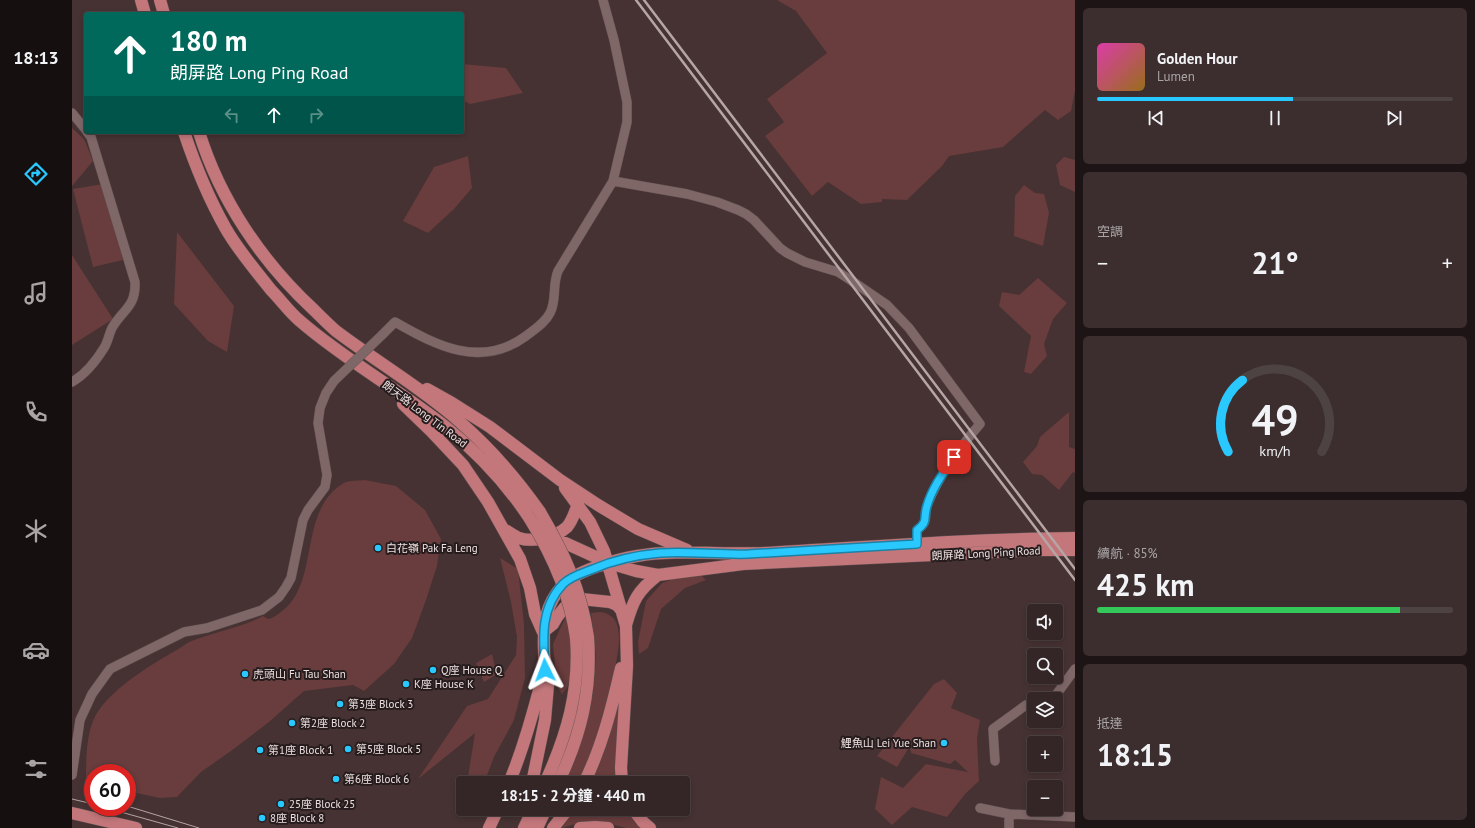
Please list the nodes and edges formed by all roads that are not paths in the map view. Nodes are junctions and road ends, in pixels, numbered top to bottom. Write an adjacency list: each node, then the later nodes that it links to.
1 (141, 0): 4 (main road)
2 (160, 0): 5 (main road)
3 (602, 0): 11 (street)
4 (144, 12)
5 (163, 12)
6 (72, 113): 7 (street)
7 (84, 127)
8 (89, 134): 13 (street)
9 (185, 134): 14 (main road, 朗天路 Long Tin Road)
10 (200, 134): 12 (main road, 朗天路 Long Tin Road)
11 (613, 181): 21 (street); 36 (street, bridge)
12 (394, 372): 15 (main road); 17 (main road, 朗天路 Long Tin Road)
13 (72, 382)
14 (384, 383): 17 (main road, 朗天路 Long Tin Road); 18 (main road)
15 (560, 480): 16 (main road); 23 (main road)
16 (578, 504): 19 (main road); 24 (main road)
17 (535, 516): 29 (main road, 朗天路 Long Tin Road, bridge)
18 (504, 530): 19 (main road); 28 (main road)
19 (552, 536): 24 (main road)
20 (1075, 538): 21 (main road, 朗屏路 Long Ping Road)
21 (917, 544): 23 (main road, 朗屏路 Long Ping Road)
22 (1075, 550): 25 (main road, 朗屏路 Long Ping Road)
23 (692, 552): 24 (main road, 朗屏路 Long Ping Road)
24 (609, 562): 25 (main road); 26 (main road); 28 (main road, 朗屏路 Long Ping Road)
25 (658, 575): 27 (main road)
26 (623, 612): 27 (main road); 28 (main road)
27 (626, 626): 30 (main road)
28 (543, 632): 32 (main road)
29 (582, 637): 39 (main road, 朗天路 Long Tin Road); 40 (main road, 朗天路 Long Tin Road)
30 (626, 646): 41 (main road); 42 (main road)
31 (1075, 669): 33 (street)
32 (545, 670): 37 (main road); 38 (main road)
33 (1058, 692)
34 (1027, 705): 35 (street)
35 (995, 761)
36 (72, 775)
37 (511, 776)
38 (533, 776)
39 (548, 776)
40 (561, 776)
41 (588, 776)
42 (622, 776)
43 (980, 808): 45 (street)
44 (74, 812): 53 (main road)
45 (1009, 814): 52 (street); 62 (street)
46 (495, 816): 54 (main road)
47 (523, 816): 55 (main road)
48 (530, 816): 56 (main road)
49 (543, 816): 57 (main road)
50 (563, 816): 58 (main road)
51 (638, 816): 61 (main road)
52 (1075, 817)
53 (136, 828)
54 (489, 828)
55 (520, 828)
56 (524, 828)
57 (537, 828)
58 (554, 828)
59 (580, 828): 60 (main road)
60 (608, 828)
61 (650, 828)
62 (1009, 828)

